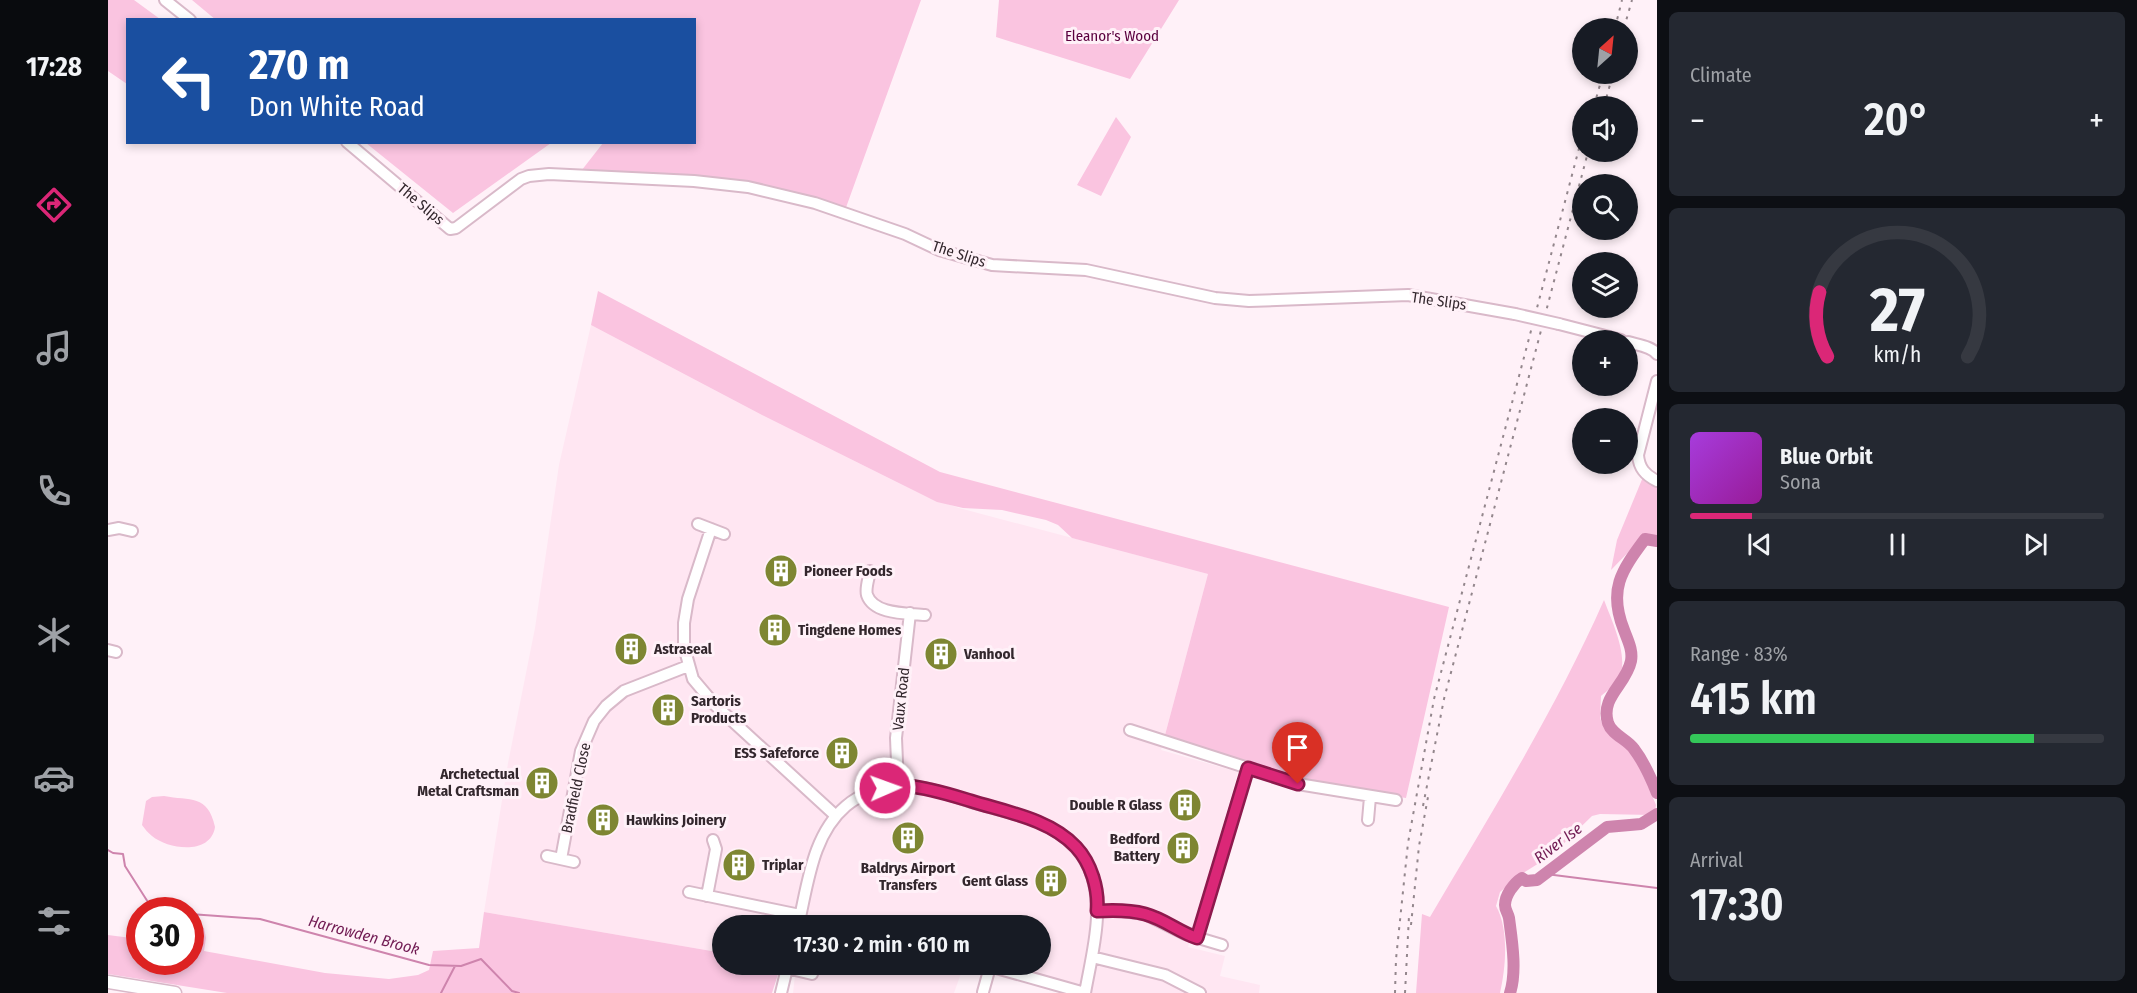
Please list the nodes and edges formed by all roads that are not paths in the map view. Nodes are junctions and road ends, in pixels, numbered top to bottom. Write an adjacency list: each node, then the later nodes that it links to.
1 (165, 0): 2 (street)
2 (188, 18)
3 (349, 144): 4 (street, The Slips, bridge)
4 (1582, 330)
5 (1638, 345): 6 (street)
6 (1657, 354)
7 (1657, 381): 8 (street)
8 (1657, 481)
9 (698, 524): 10 (street)
10 (711, 529): 13 (street); 17 (street)
11 (108, 530): 12 (street)
12 (132, 531)
13 (724, 534)
14 (870, 571): 15 (street)
15 (910, 613): 16 (street); 20 (street, Vaux Road)
16 (925, 615)
17 (688, 666): 23 (street); 27 (street, Bradfield Close)
18 (1130, 730): 19 (street)
19 (1248, 768): 21 (street); 34 (street)
20 (898, 786): 23 (street); 31 (street)
21 (1370, 796): 22 (street); 24 (street)
22 (1396, 800)
23 (836, 816): 33 (street)
24 (1368, 820)
25 (713, 840): 30 (street)
26 (547, 856): 27 (street)
27 (561, 859): 28 (street)
28 (574, 862)
29 (689, 892): 30 (street)
30 (707, 896): 32 (street)
31 (1097, 911): 34 (street); 36 (street)
32 (780, 915)
33 (800, 915)
34 (1197, 938): 35 (street)
35 (1222, 945)
36 (1092, 957): 44 (street); 45 (street)
37 (786, 975): 43 (street)
38 (985, 975): 41 (street)
39 (1019, 975): 44 (street)
40 (108, 982): 42 (main road)
41 (982, 992)
42 (175, 993)
43 (781, 993)
44 (1085, 993)
45 (1200, 993)

